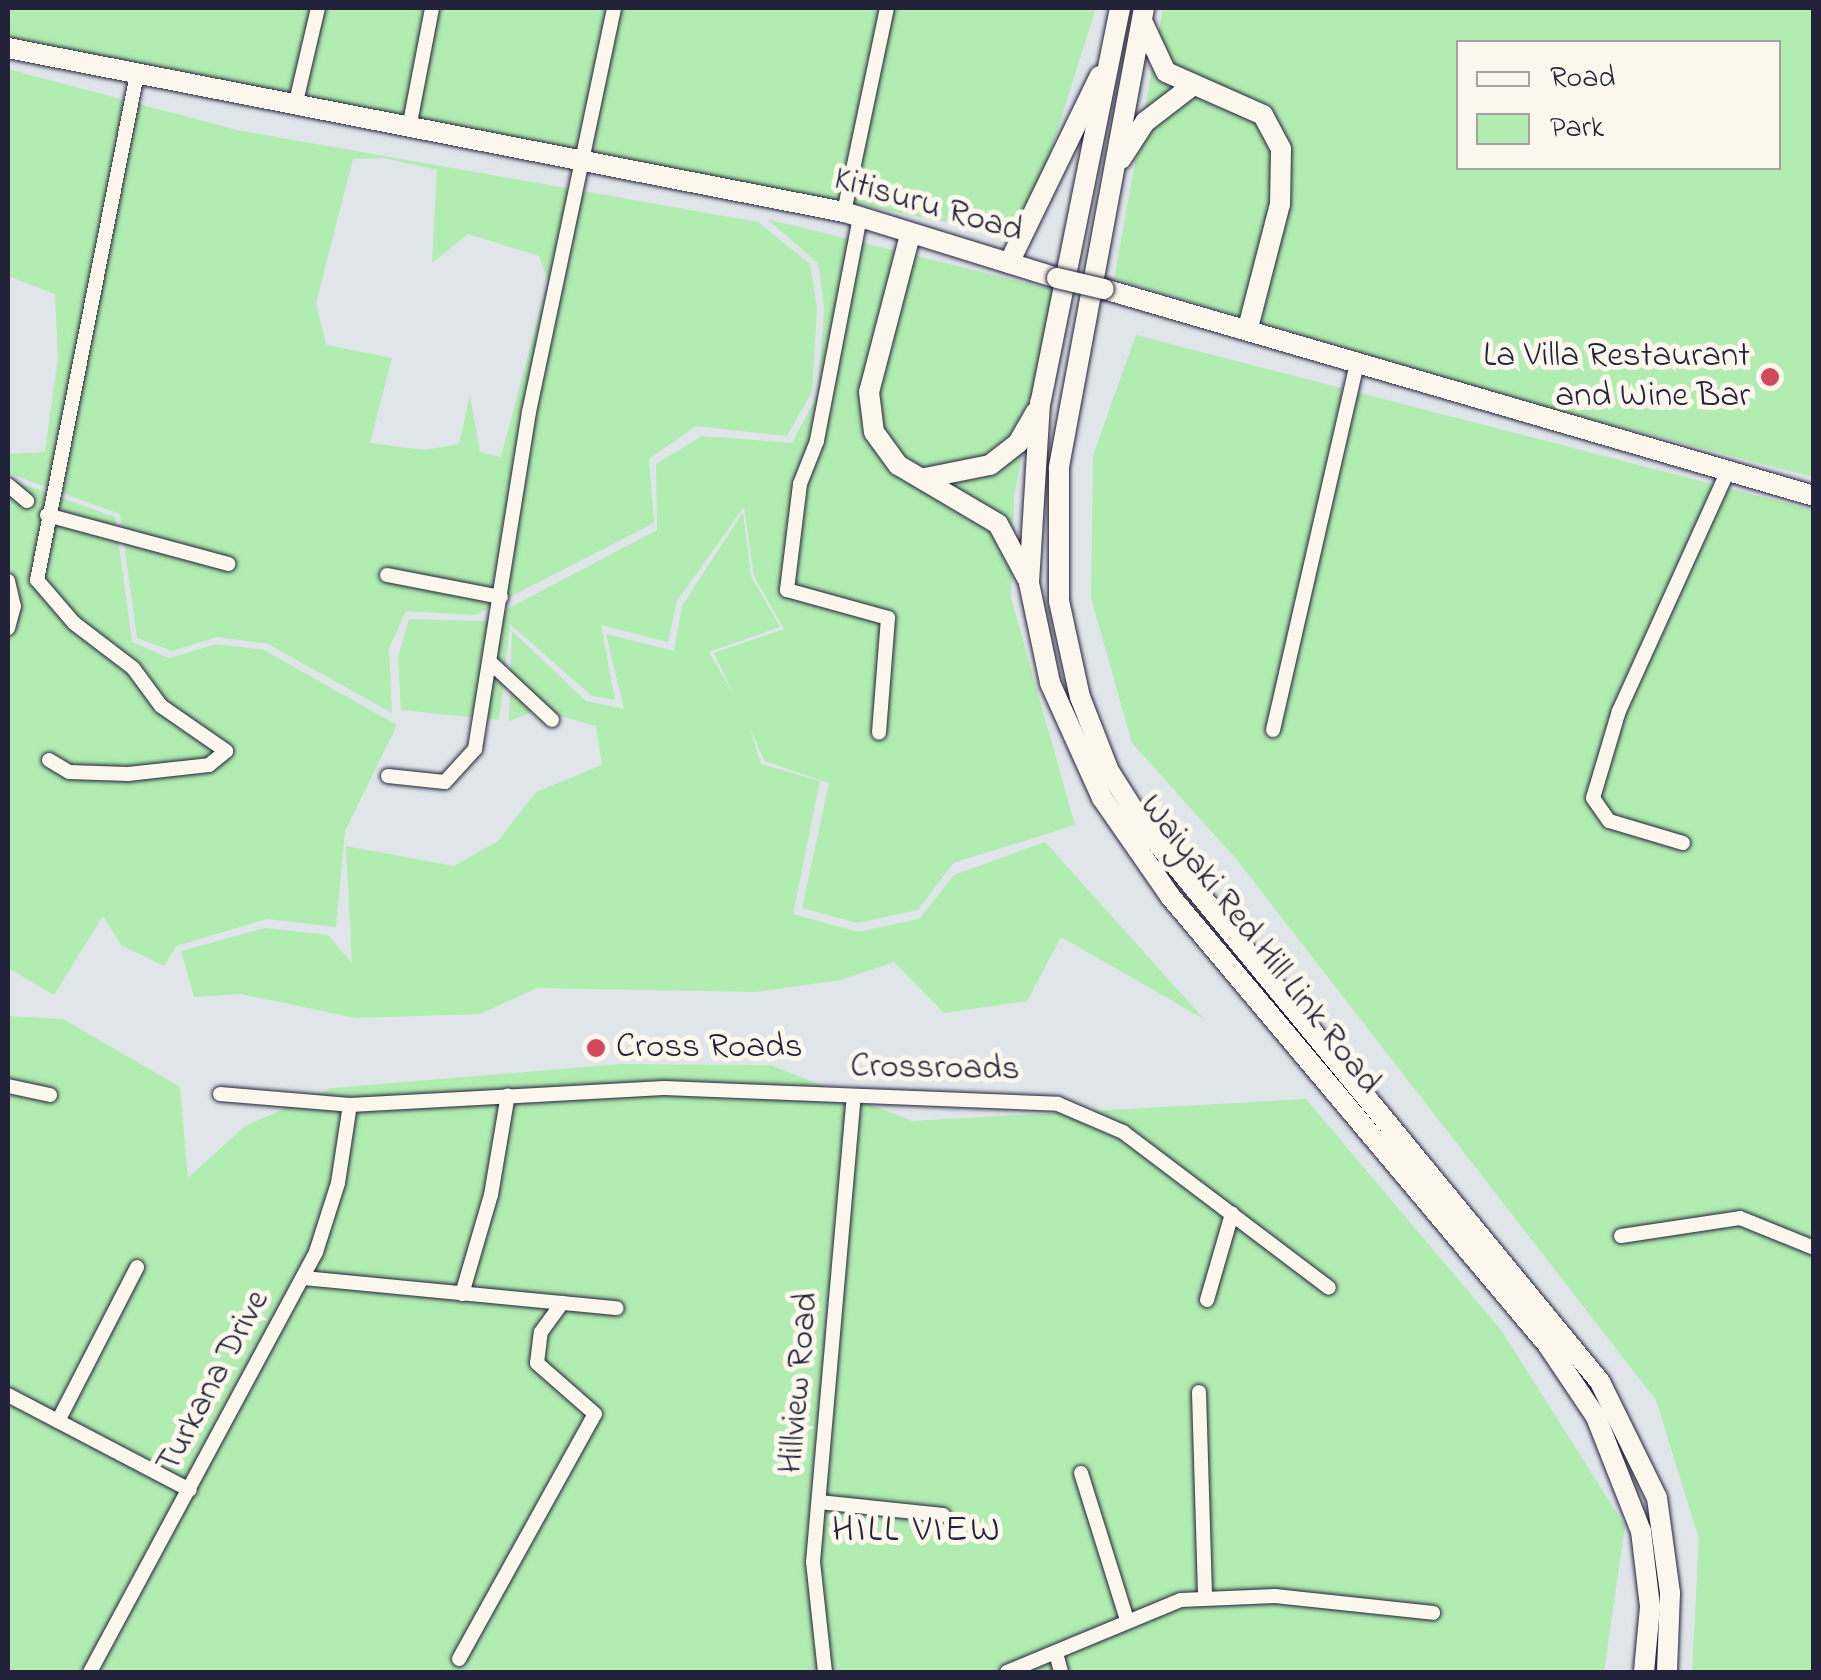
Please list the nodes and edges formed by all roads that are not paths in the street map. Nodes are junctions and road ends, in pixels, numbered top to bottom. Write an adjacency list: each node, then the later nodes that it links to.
1 (318, 8): 11 (street)
2 (432, 8): 12 (street)
3 (614, 8): 13 (street)
4 (887, 8): 15 (street)
5 (1120, 8): 8 (main road, Waiyaki Red Hill Link Road)
6 (1143, 14): 10 (main road); 14 (main road, Waiyaki Red Hill Link Road)
7 (8, 48): 9 (main road, Kitisuru Road)
8 (1111, 52): 17 (main road); 20 (main road, Waiyaki Red Hill Link Road)
9 (138, 74): 11 (main road, Kitisuru Road); 26 (street)
10 (1192, 86): 14 (main road); 18 (main road)
11 (295, 106): 12 (main road, Kitisuru Road)
12 (410, 128): 13 (main road, Kitisuru Road)
13 (577, 161): 15 (main road, Kitisuru Road); 31 (street)
14 (1114, 171): 73 (main road, Waiyaki Red Hill Link Road)
15 (852, 215): 16 (main road, Kitisuru Road); 36 (street)
16 (910, 235): 17 (main road, Kitisuru Road); 22 (main road)
17 (1008, 263): 18 (main road, Kitisuru Road, bridge)
18 (1248, 328): 19 (main road, Kitisuru Road)
19 (1356, 367): 21 (main road, Kitisuru Road); 35 (street)
20 (1040, 403): 22 (main road); 30 (main road, Waiyaki Red Hill Link Road)
21 (1727, 473): 24 (main road, Kitisuru Road); 39 (street)
22 (925, 478): 30 (main road)
23 (8, 485): 25 (street)
24 (1814, 496)
25 (27, 501)
26 (47, 514): 27 (street); 37 (street)
27 (228, 564)
28 (387, 575): 31 (street)
29 (8, 581): 32 (street)
30 (1029, 583): 72 (main road, Waiyaki Red Hill Link Road)
31 (501, 596): 33 (street)
32 (8, 628)
33 (492, 664): 34 (street); 38 (street)
34 (552, 720)
35 (1273, 730)
36 (879, 733)
37 (49, 760)
38 (388, 776)
39 (1683, 844)
40 (8, 1086): 41 (street)
41 (50, 1094)
42 (220, 1094): 45 (street, Crossroads)
43 (508, 1095): 44 (street, Crossroads); 45 (street, Crossroads); 52 (street)
44 (854, 1098): 46 (street, Crossroads); 61 (street, Hillview Road)
45 (350, 1105): 50 (street, Turkana Drive)
46 (1232, 1214): 51 (street, Crossroads); 53 (street)
47 (1620, 1236): 48 (street)
48 (1814, 1248)
49 (137, 1267): 58 (street)
50 (303, 1278): 52 (street); 60 (street, Turkana Drive)
51 (1329, 1288)
52 (462, 1294): 54 (street)
53 (1207, 1300)
54 (562, 1302): 55 (street); 67 (street)
55 (617, 1308)
56 (1200, 1392): 63 (street)
57 (8, 1395): 58 (street)
58 (58, 1421): 60 (street)
59 (1081, 1473): 65 (street)
60 (190, 1490): 68 (street, Turkana Drive)
61 (820, 1502): 62 (street); 69 (street, Hillview Road)
62 (944, 1515)
63 (1205, 1597): 64 (street); 65 (street)
64 (1432, 1613)
65 (1126, 1616): 66 (street)
66 (1056, 1653): 70 (street); 71 (street)
67 (458, 1659)
68 (90, 1672)
69 (825, 1672)
70 (1006, 1672)
71 (1061, 1672)
72 (1644, 1672)
73 (1667, 1672)

